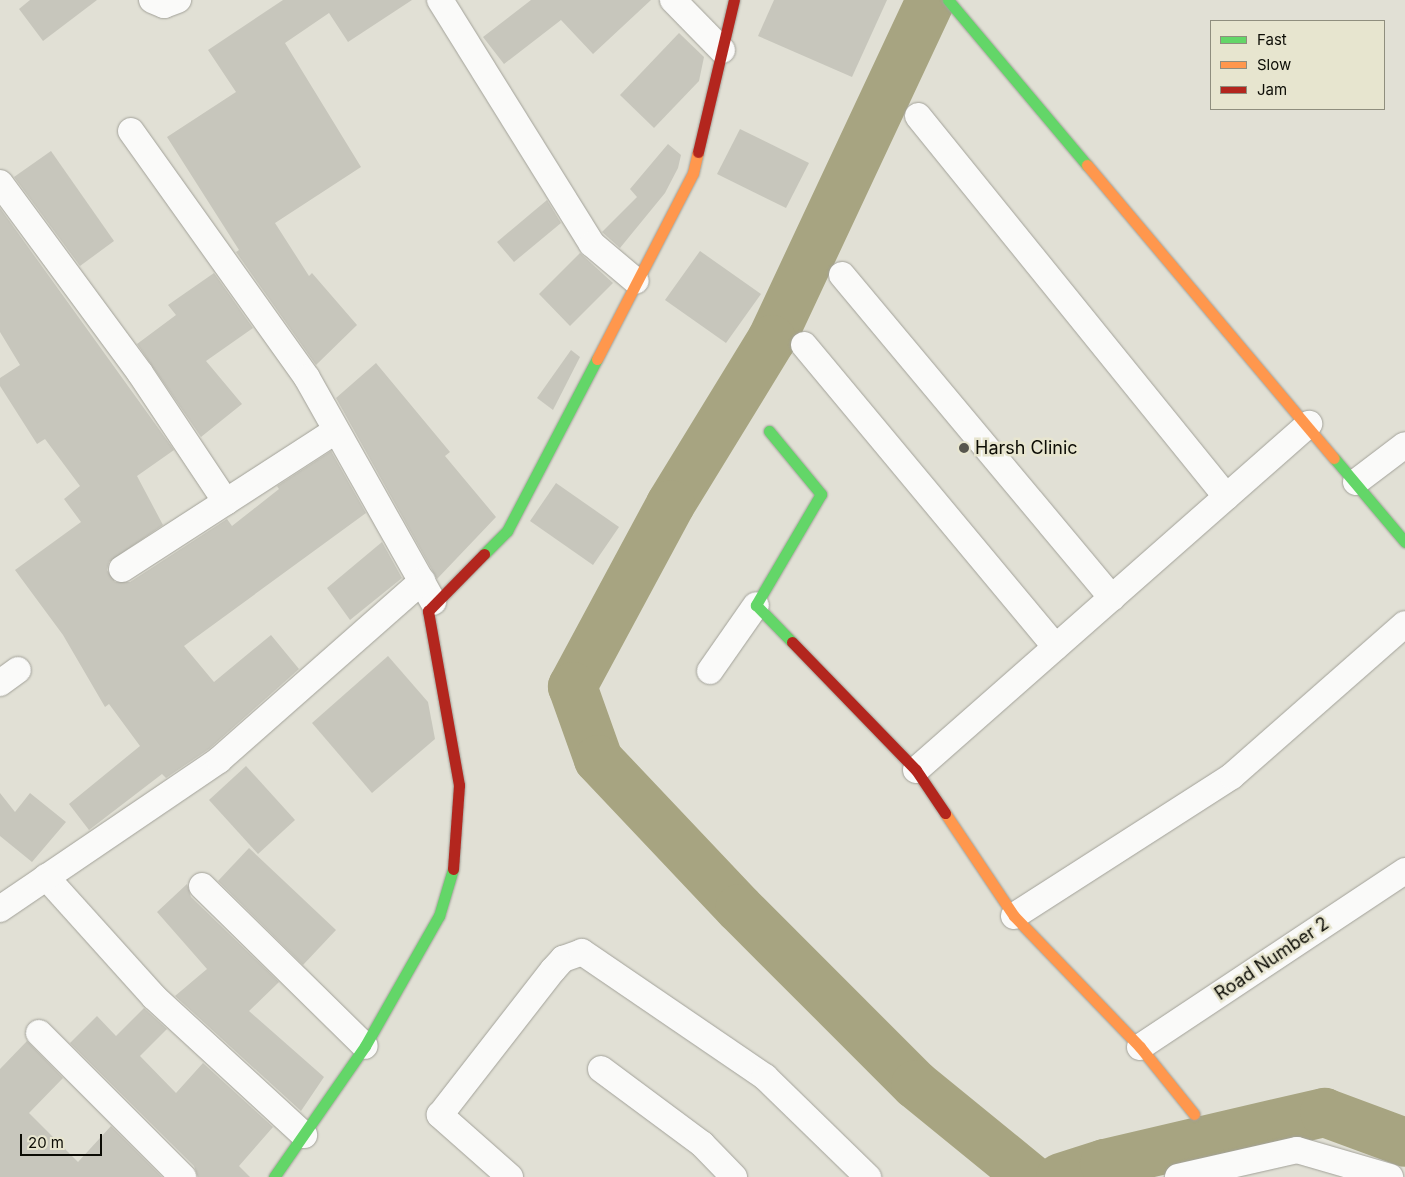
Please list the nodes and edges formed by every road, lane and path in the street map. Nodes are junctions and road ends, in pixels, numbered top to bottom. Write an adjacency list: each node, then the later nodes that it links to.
1 (152, 0): 2 (street)
2 (178, 0)
3 (440, 0): 12 (street)
4 (673, 0): 7 (street)
5 (734, 0): 7 (street)
6 (949, 1): 14 (street)
7 (722, 50): 12 (street)
8 (918, 116): 19 (street)
9 (131, 131): 15 (street)
10 (0, 184): 20 (street)
11 (842, 274): 24 (street)
12 (636, 280): 23 (street)
13 (804, 345): 27 (street)
14 (1309, 424): 18 (street); 19 (street)
15 (335, 430): 20 (street); 23 (street)
16 (769, 431): 25 (street)
17 (1405, 445): 18 (street)
18 (1356, 482): 21 (street)
19 (1226, 497): 24 (street)
20 (226, 502): 22 (street)
21 (1405, 542)
22 (122, 569)
23 (427, 592): 31 (street); 36 (street)
24 (1112, 598): 27 (street)
25 (756, 605): 28 (street); 29 (street)
26 (1405, 624): 34 (street)
27 (1056, 647): 29 (street)
28 (710, 672)
29 (916, 770): 34 (street)
30 (1405, 871): 37 (street, Road Number 2)
31 (46, 877): 33 (street); 40 (street)
32 (202, 886): 36 (street)
33 (0, 909)
34 (1014, 916): 37 (street)
35 (39, 1033): 41 (street)
36 (365, 1046): 40 (street)
37 (1140, 1047): 39 (street)
38 (601, 1069): 44 (street)
39 (1194, 1114)
40 (304, 1135): 42 (street)
41 (183, 1177)
42 (274, 1177)
43 (510, 1177): 45 (street)
44 (734, 1177)
45 (868, 1177)
46 (1178, 1177): 47 (street)
47 (1390, 1177)

